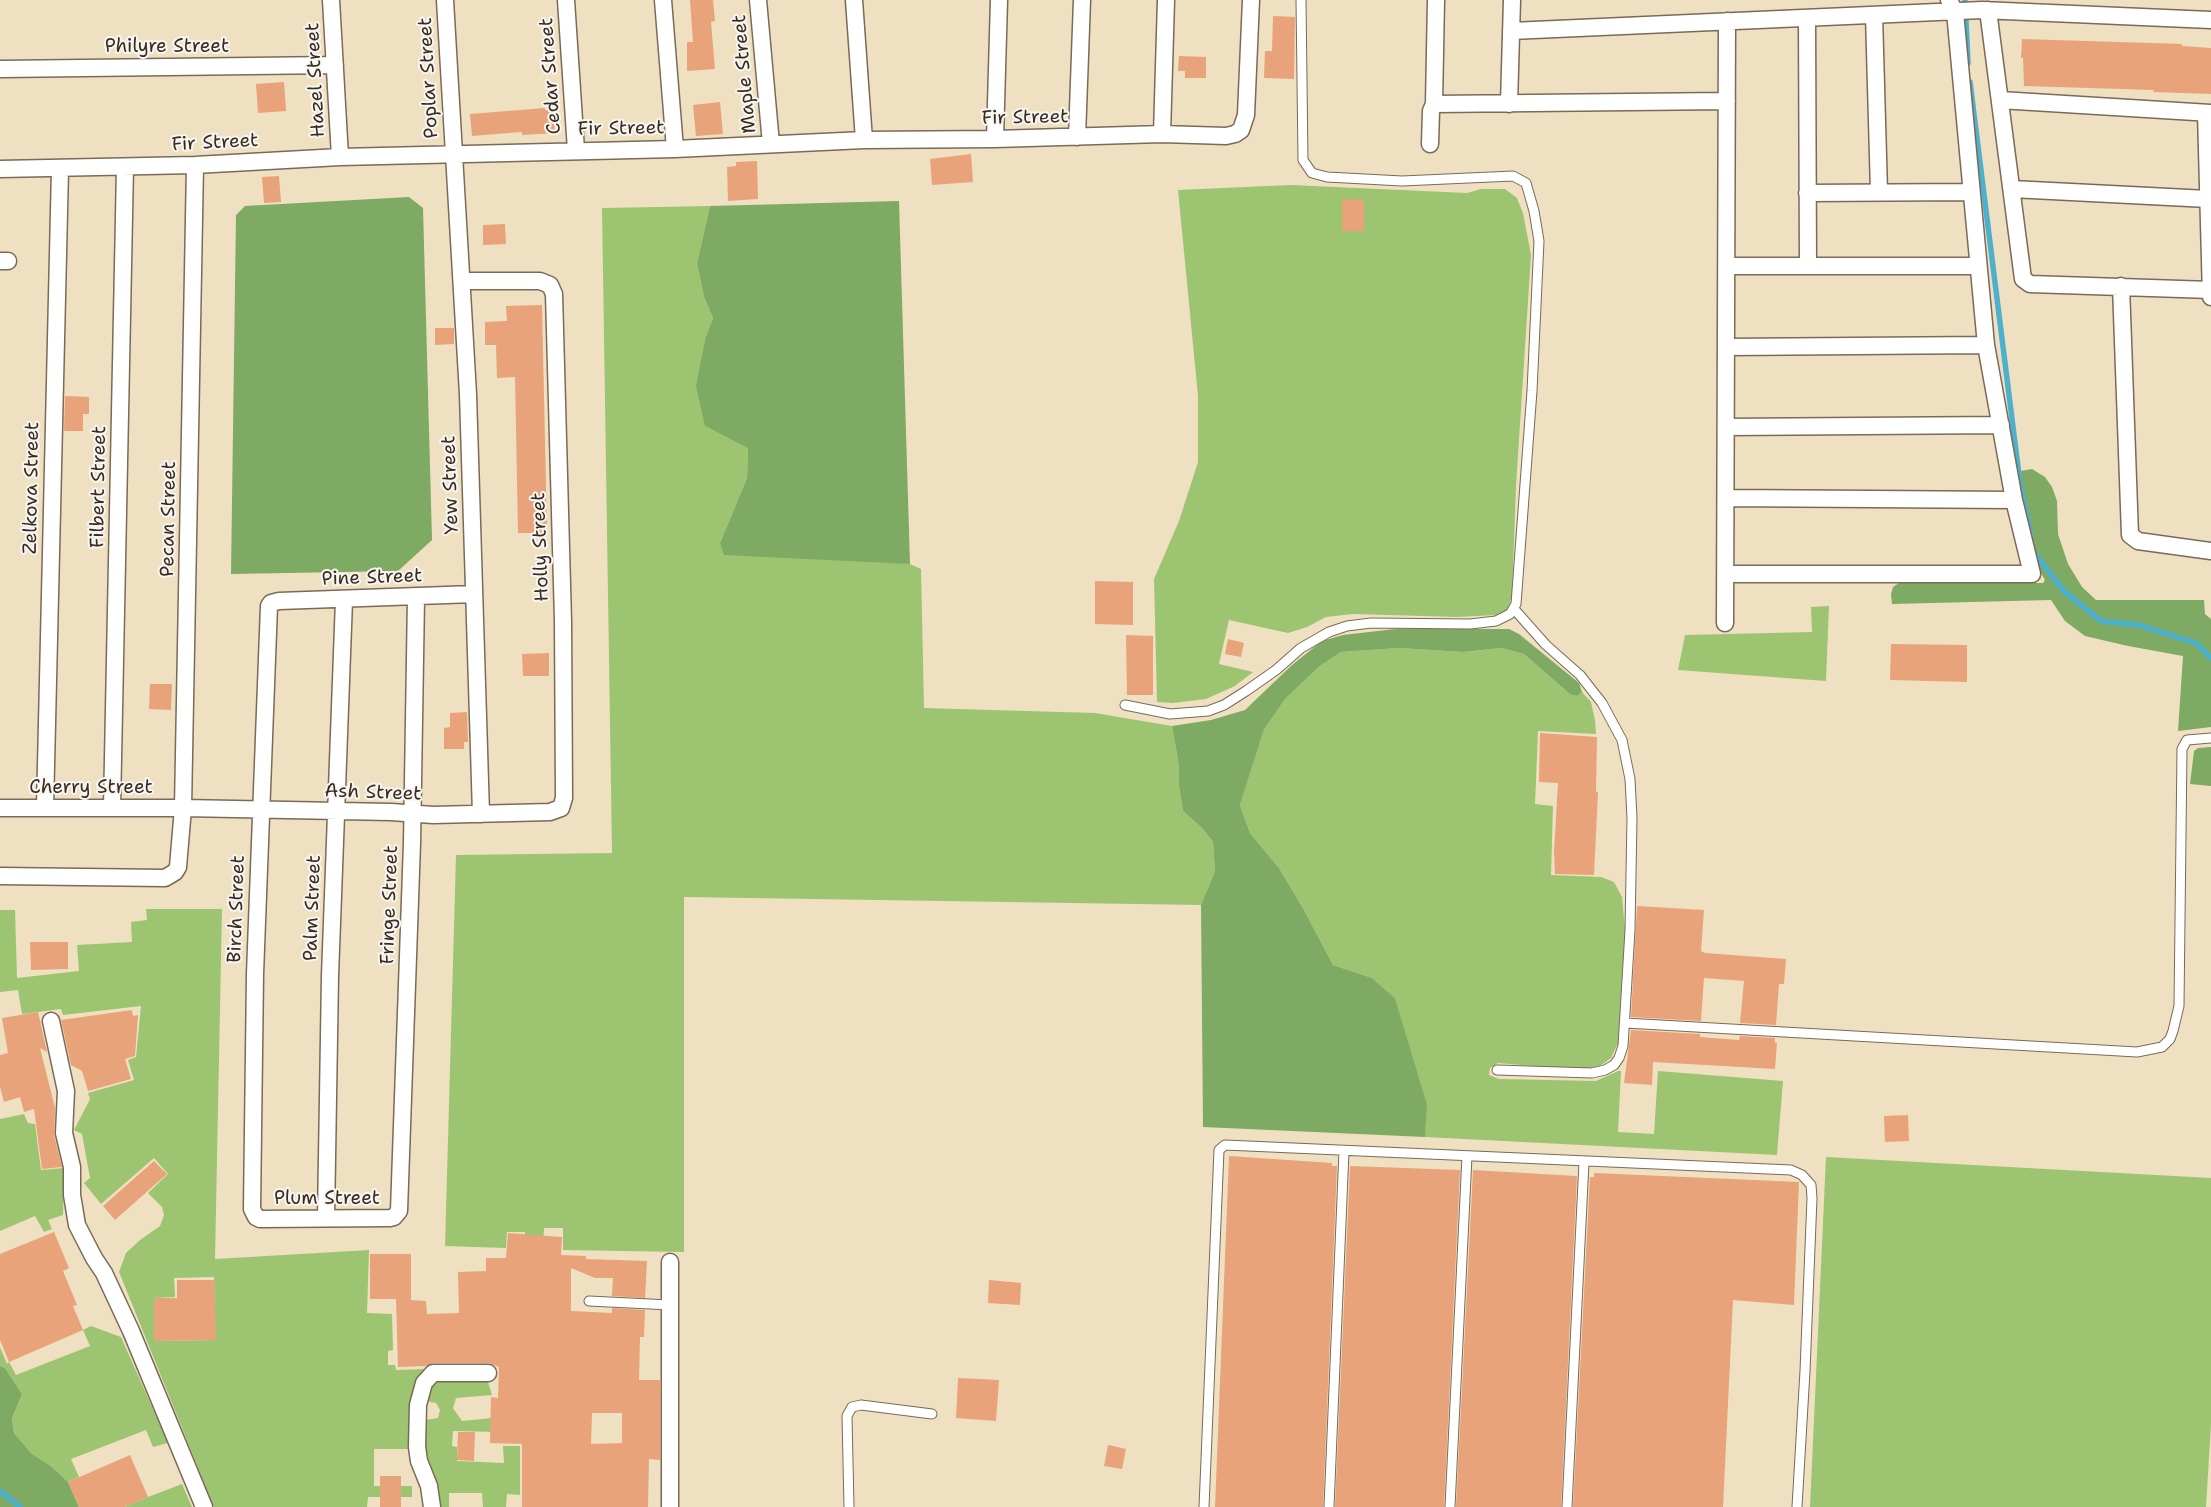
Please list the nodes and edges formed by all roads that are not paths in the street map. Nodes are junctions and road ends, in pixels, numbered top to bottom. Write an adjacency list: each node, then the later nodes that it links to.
1 (331, 0): 21 (street, Hazel Street)
2 (445, 0): 36 (street, Poplar Street)
3 (566, 0): 35 (street, Cedar Street)
4 (663, 0): 34 (street)
5 (758, 0): 32 (street, Maple Street)
6 (854, 0): 31 (street)
7 (998, 0): 30 (street)
8 (1082, 0): 29 (street)
9 (1166, 0): 28 (street)
10 (1251, 0): 28 (street, Fir Street)
11 (1301, 0): 66 (lane)
12 (1436, 0): 25 (street)
13 (1512, 0): 20 (street)
14 (1955, 8): 15 (street); 16 (street); 44 (street)
15 (1985, 10): 18 (street); 23 (street)
16 (1874, 14): 17 (street); 43 (street)
17 (1807, 18): 19 (street); 45 (street)
18 (2211, 20)
19 (1727, 21): 20 (street); 24 (street)
20 (1511, 31): 26 (street)
21 (334, 65): 22 (street, Philyre Street); 37 (street, Hazel Street)
22 (0, 69)
23 (2000, 100): 27 (street); 42 (street)
24 (1727, 101): 26 (street); 47 (street)
25 (1434, 104): 26 (street); 33 (street)
26 (1509, 104)
27 (2208, 113): 46 (street)
28 (1162, 134): 29 (street, Fir Street)
29 (1078, 137): 30 (street, Fir Street)
30 (995, 139): 31 (street, Fir Street)
31 (864, 140): 32 (street, Fir Street)
32 (771, 144): 34 (street, Fir Street)
33 (1430, 144)
34 (675, 149): 35 (street, Fir Street)
35 (576, 150): 36 (street, Fir Street)
36 (454, 154): 37 (street, Fir Street); 50 (street, Yew Street)
37 (340, 157): 38 (street, Fir Street)
38 (196, 165): 39 (street, Fir Street); 73 (street, Pecan Street)
39 (125, 167): 41 (street, Fir Street); 72 (street, Filbert Street)
40 (0, 169): 41 (street, Fir Street)
41 (60, 169): 71 (street, Zelkova Street)
42 (2012, 190): 46 (street); 51 (street)
43 (1880, 192): 44 (street); 45 (street)
44 (1972, 192): 49 (street)
45 (1807, 193): 48 (street)
46 (2208, 199): 52 (street)
47 (1727, 266): 48 (street); 55 (street)
48 (1808, 266): 49 (street)
49 (1978, 266): 54 (street)
50 (462, 281): 62 (street, Yew Street); 74 (street, Holly Street)
51 (2121, 286): 52 (street); 60 (street)
52 (2211, 290): 53 (street)
53 (2211, 297)
54 (1986, 345): 55 (street); 56 (street)
55 (1726, 347): 57 (street)
56 (2000, 425): 57 (street); 59 (street)
57 (1726, 427): 58 (street)
58 (1726, 498): 59 (street); 61 (street)
59 (2014, 500): 61 (street)
60 (2211, 551)
61 (1726, 574): 67 (street)
62 (474, 594): 63 (street, Pine Street); 78 (street, Yew Street)
63 (416, 597): 64 (street, Pine Street); 77 (street, Fringe Street)
64 (344, 600): 65 (street, Pine Street); 76 (street, Palm Street)
65 (272, 603): 75 (street, Birch Street)
66 (1514, 609): 68 (lane); 81 (lane)
67 (1725, 623)
68 (1125, 705)
69 (2211, 738): 81 (lane)
70 (0, 808): 71 (street, Cherry Street)
71 (45, 808): 72 (street, Cherry Street)
72 (112, 808): 73 (street, Cherry Street)
73 (183, 808): 75 (street, Ash Street); 79 (street, Pecan Street)
74 (561, 808): 78 (street, Ash Street)
75 (260, 810): 76 (street, Ash Street); 87 (street, Birch Street)
76 (336, 811): 77 (street, Ash Street); 88 (street, Palm Street)
77 (412, 813): 78 (street, Ash Street); 86 (street, Fringe Street)
78 (481, 814)
79 (0, 876)
80 (51, 1021): 94 (street)
81 (1625, 1023): 82 (lane)
82 (1497, 1070)
83 (1344, 1151): 84 (lane); 98 (lane); 99 (lane)
84 (1467, 1156): 85 (lane); 100 (lane)
85 (1584, 1162): 101 (lane); 102 (lane)
86 (397, 1214): 88 (street, Plum Street)
87 (256, 1216): 88 (street, Plum Street)
88 (326, 1218)
89 (670, 1262): 91 (street)
90 (589, 1301): 91 (lane)
91 (670, 1305): 96 (street)
92 (488, 1373): 95 (street)
93 (932, 1414): 97 (lane)
94 (204, 1507)
95 (432, 1507)
96 (670, 1507)
97 (849, 1507)
98 (1204, 1507)
99 (1329, 1507)
100 (1450, 1507)
101 (1567, 1507)
102 (1797, 1507)

